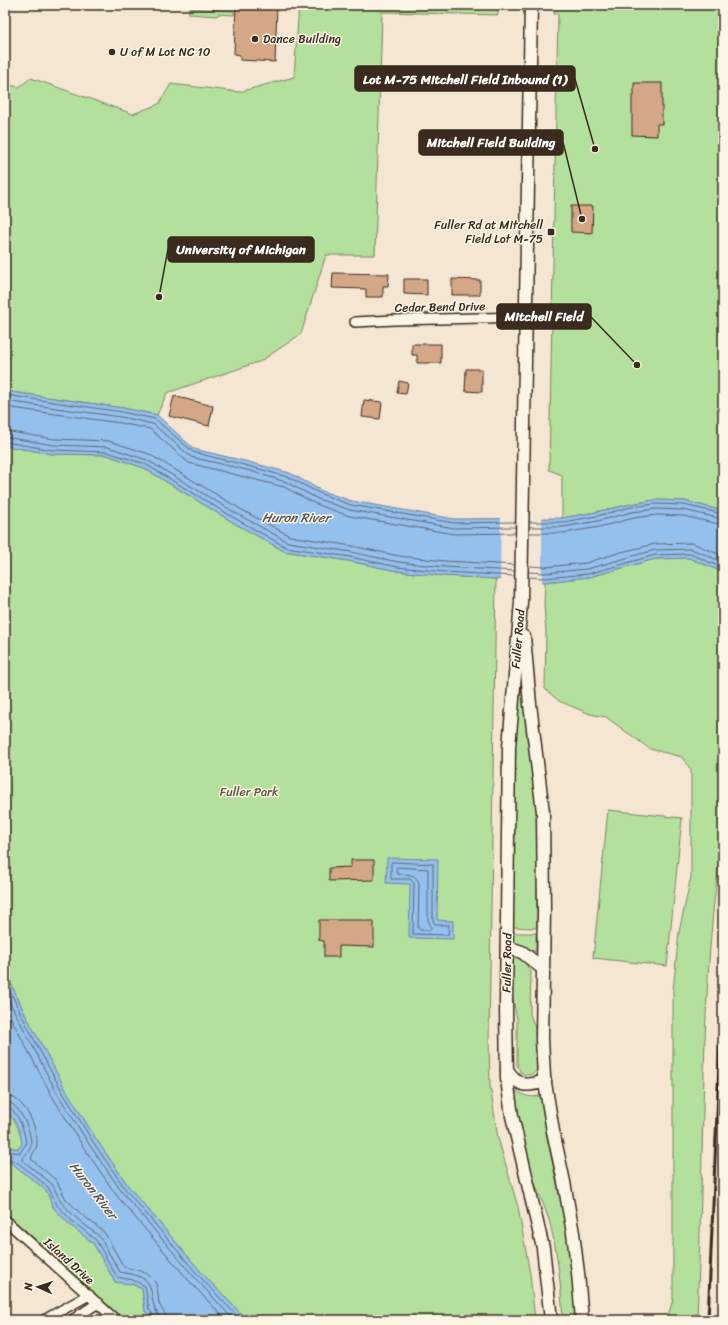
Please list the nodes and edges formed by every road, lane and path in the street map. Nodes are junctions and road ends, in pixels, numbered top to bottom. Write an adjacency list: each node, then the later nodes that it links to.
1 (531, 5): 2 (main road, Fuller Road)
2 (525, 317): 3 (street, Cedar Bend Drive); 4 (main road, Fuller Road)
3 (355, 322)
4 (521, 602): 5 (main road, Fuller Road); 6 (main road, Fuller Road)
5 (507, 947): 6 (main road); 7 (main road, Fuller Road)
6 (542, 968): 8 (main road, Fuller Road)
7 (507, 1070): 8 (main road); 15 (main road, Fuller Road)
8 (545, 1081): 16 (main road, Fuller Road)
9 (5, 1220): 10 (street, Island Drive)
10 (89, 1295): 11 (street, Island Drive); 12 (street)
11 (98, 1303): 13 (street); 14 (street, Island Drive)
12 (44, 1320)
13 (72, 1320)
14 (116, 1320)
15 (551, 1320)
16 (582, 1320)

